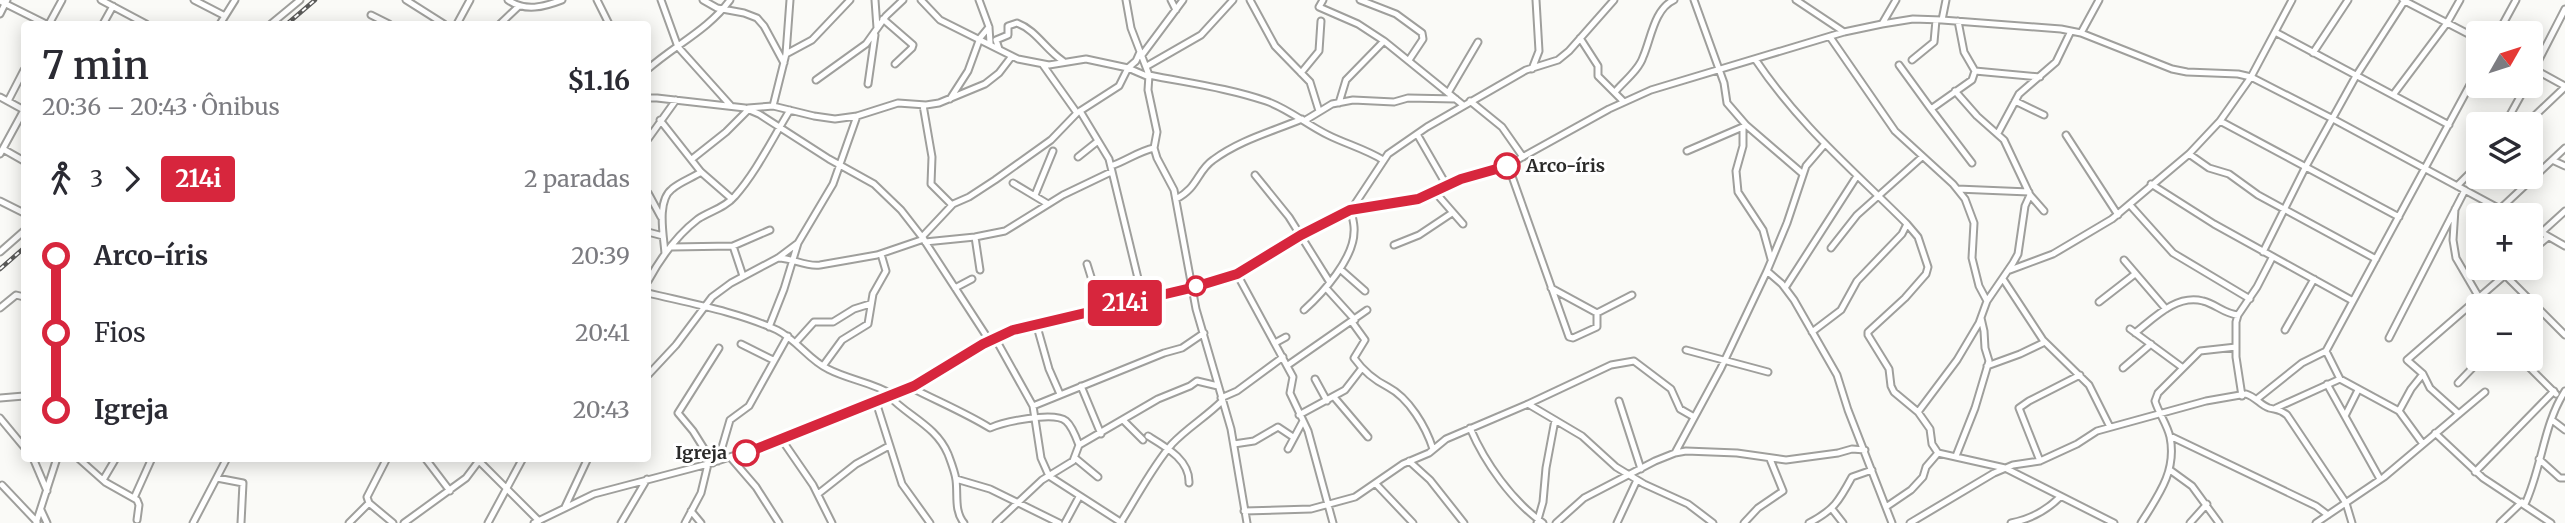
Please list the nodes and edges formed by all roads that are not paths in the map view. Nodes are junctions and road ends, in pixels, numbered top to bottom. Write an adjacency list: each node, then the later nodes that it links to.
1 (62, 0): 58 (street)
2 (101, 0): 45 (street)
3 (194, 0): 54 (street)
4 (235, 0): 54 (street)
5 (287, 0): 46 (street)
6 (299, 0): 46 (street)
7 (406, 0): 64 (street)
8 (458, 0): 48 (street)
9 (470, 0): 48 (street)
10 (508, 0): 47 (street)
11 (562, 0): 47 (street)
12 (597, 0): 67 (street)
13 (662, 0): 86 (street)
14 (703, 0): 50 (street)
15 (730, 0): 50 (street)
16 (790, 0): 90 (street)
17 (850, 0): 90 (street)
18 (875, 0): 74 (street)
19 (902, 0): 55 (street)
20 (921, 0): 81 (street)
21 (979, 0): 73 (street)
22 (1126, 0): 91 (street)
23 (1171, 0): 51 (street)
24 (1182, 0): 51 (street)
25 (1233, 0): 101 (street)
26 (1250, 0): 107 (street)
27 (1323, 0): 83 (street)
28 (1360, 0): 94 (street)
29 (1536, 0): 104 (street)
30 (1614, 0): 82 (street)
31 (1658, 0): 44 (street)
32 (1674, 0): 44 (street)
33 (1694, 0): 105 (street)
34 (1796, 0): 76 (street)
35 (1896, 0): 72 (street)
36 (1946, 0): 56 (street)
37 (2292, 0): 77 (street)
38 (2348, 0): 89 (street)
39 (2404, 0): 71 (street); 111 (street)
40 (2460, 0): 71 (street)
41 (2516, 0): 70 (street)
42 (4, 1): 52 (street); 57 (street)
43 (2096, 1): 78 (street)
44 (1666, 4): 118 (street)
45 (113, 6): 59 (street); 60 (street)
46 (293, 6): 62 (street)
47 (519, 6): 66 (street)
48 (466, 8): 65 (street)
49 (2565, 9): 88 (street)
50 (723, 10): 86 (street); 97 (street)
51 (1176, 10): 91 (street)
52 (0, 14)
53 (371, 15): 63 (street)
54 (225, 16): 61 (street)
55 (883, 19): 74 (street); 98 (street)
56 (1939, 20): 69 (street); 72 (street); 95 (street)
57 (41, 21)
58 (49, 21)
59 (105, 21)
60 (140, 21)
61 (222, 21)
62 (275, 21)
63 (383, 21)
64 (439, 21)
65 (459, 21)
66 (503, 21)
67 (608, 21)
68 (1321, 21): 107 (street)
69 (1958, 21): 75 (street); 106 (street)
70 (2505, 21)
71 (2447, 23): 79 (street); 121 (street)
72 (1882, 24): 76 (street)
73 (989, 27): 81 (street); 85 (street)
74 (876, 30): 114 (street); 115 (street)
75 (2071, 31): 78 (street); 112 (street)
76 (1844, 32): 80 (street)
77 (2275, 32): 89 (street); 113 (street)
78 (2081, 33): 113 (street)
79 (2466, 33)
80 (1830, 37): 93 (street); 170 (street)
81 (981, 38): 85 (street); 124 (street)
82 (1580, 38): 104 (street); 118 (street)
83 (1384, 41): 94 (street); 131 (street)
84 (1478, 41): 119 (street)
85 (990, 43): 87 (street)
86 (677, 45): 102 (street); 134 (street)
87 (999, 49): 92 (street); 96 (street)
88 (2543, 50)
89 (2313, 53): 111 (street)
90 (786, 54): 97 (street)
91 (1141, 54): 101 (street); 103 (street)
92 (1012, 55): 99 (street); 124 (street)
93 (1755, 59): 105 (street); 161 (street)
94 (1409, 60): 119 (street)
95 (1912, 60)
96 (1064, 62): 99 (street); 103 (street)
97 (784, 63): 135 (street)
98 (895, 64)
99 (1042, 65): 141 (street)
100 (1899, 65): 137 (street)
101 (1147, 66): 110 (street)
102 (651, 67)
103 (1128, 68): 110 (street); 141 (street)
104 (1532, 69): 129 (street)
105 (1719, 69): 130 (street); 154 (street)
106 (1975, 71): 112 (street); 117 (street)
107 (1301, 73): 140 (street)
108 (2543, 74): 116 (street)
109 (21, 76): 128 (street)
110 (1149, 76): 149 (street); 162 (street)
111 (2356, 76): 121 (street); 146 (street)
112 (2040, 77): 127 (street)
113 (2250, 77): 146 (street); 150 (street)
114 (816, 80)
115 (868, 85)
116 (2565, 87): 142 (street)
117 (1955, 91): 137 (street); 156 (street)
118 (1615, 92): 130 (street)
119 (1448, 93): 125 (street)
120 (2466, 93): 151 (street)
121 (2392, 95): 151 (street)
122 (0, 97): 128 (street)
123 (651, 99): 126 (street)
124 (950, 99): 132 (street)
125 (1457, 99): 131 (street); 133 (street)
126 (676, 100): 134 (street); 147 (street)
127 (2015, 101): 143 (street); 156 (street)
128 (8, 102): 136 (street)
129 (1470, 102): 133 (street); 169 (street)
130 (1624, 102): 169 (street)
131 (1339, 103): 140 (street)
132 (923, 105): 145 (street); 204 (street)
133 (1463, 105): 158 (street)
134 (732, 106): 138 (street); 148 (street)
135 (773, 106): 138 (street); 139 (street)
136 (21, 108)
137 (1931, 108): 175 (street)
138 (747, 109): 148 (street); 152 (street)
139 (790, 110): 145 (street); 152 (street)
140 (1318, 111): 149 (street)
141 (1078, 112): 160 (street); 204 (street)
142 (2539, 112)
143 (2045, 115)
144 (21, 116): 166 (street)
145 (857, 116): 176 (street)
146 (2333, 119): 179 (street); 180 (street)
147 (660, 120): 153 (street); 171 (street)
148 (738, 120): 171 (street)
149 (1303, 120): 173 (street); 199 (street)
150 (2220, 121): 167 (street); 179 (street)
151 (2449, 125): 180 (street)
152 (780, 126): 176 (street); 197 (street)
153 (655, 127): 155 (street); 157 (street)
154 (1745, 127): 165 (street); 183 (street); 244 (street)
155 (651, 128)
156 (1998, 133): 194 (street)
157 (651, 134)
158 (1417, 134): 173 (street); 189 (street)
159 (2066, 135): 213 (street)
160 (1098, 141): 168 (street); 181 (street)
161 (1824, 145): 183 (street); 185 (street)
162 (1154, 148): 181 (street); 199 (street)
163 (2565, 148): 174 (street)
164 (1053, 151): 195 (street)
165 (1687, 151)
166 (2, 152): 172 (street)
167 (2189, 154): 188 (street); 207 (street)
168 (1078, 157)
169 (1522, 157): 177 (street)
170 (1922, 157): 191 (street); 196 (street)
171 (692, 159): 182 (street)
172 (21, 160)
173 (1383, 160): 208 (street)
174 (2552, 160): 178 (street); 202 (street)
175 (1972, 163)
176 (839, 164): 227 (street); 229 (street)
177 (1508, 165): 189 (street); 263 (street)
178 (2565, 166)
179 (2305, 168): 207 (street); 215 (street)
180 (2425, 168): 190 (street); 215 (street)
181 (1111, 169): 203 (street); 271 (street)
182 (701, 172): 197 (street); 214 (street)
183 (1803, 174): 244 (street)
184 (1255, 175): 223 (street)
185 (1857, 176): 196 (street); 264 (street)
186 (2466, 177): 190 (street)
187 (1013, 183): 195 (street)
188 (2151, 184): 205 (street); 236 (street)
189 (1447, 186): 193 (street)
190 (2457, 186): 192 (street)
191 (1957, 189): 194 (street); 274 (street)
192 (2465, 190): 201 (street); 206 (street)
193 (1435, 192): 208 (street); 212 (street)
194 (2029, 193): 209 (street); 248 (street)
195 (1035, 195): 203 (street)
196 (1877, 195): 217 (street); 234 (street)
197 (732, 198): 233 (street)
198 (651, 199): 214 (street)
199 (1176, 199): 261 (street)
200 (0, 201): 211 (street)
201 (2489, 203)
202 (2506, 203)
203 (1048, 204): 225 (street)
204 (952, 205): 227 (street)
205 (2130, 205): 213 (street); 272 (street)
206 (2455, 206): 267 (street); 296 (street)
207 (2285, 209): 236 (street); 241 (street)
208 (1350, 210): 223 (street); 246 (street)
209 (2044, 211)
210 (2565, 211): 219 (street)
211 (21, 212)
212 (1452, 213): 216 (street); 231 (street)
213 (2118, 215): 248 (street)
214 (661, 217): 224 (street)
215 (2399, 217): 241 (street)
216 (1463, 224)
217 (1907, 224): 291 (street); 348 (street)
218 (771, 230): 230 (street)
219 (2543, 231)
220 (651, 233): 224 (street)
221 (2543, 233): 226 (street)
222 (21, 234): 235 (street)
223 (1301, 235): 250 (street); 259 (street)
224 (663, 236): 237 (street)
225 (975, 237): 227 (street); 247 (street)
226 (2547, 237): 228 (street); 232 (street)
227 (924, 239): 238 (street); 260 (street)
228 (2543, 241)
229 (798, 243): 239 (street); 242 (street)
230 (733, 246): 233 (street); 252 (street)
231 (1394, 246)
232 (2565, 246)
233 (672, 247): 237 (street)
234 (1831, 248)
235 (0, 252)
236 (2263, 252): 240 (street)
237 (665, 254): 253 (street)
238 (881, 254): 242 (street); 276 (street)
239 (778, 258): 242 (street); 252 (street)
240 (2272, 258): 256 (street); 272 (street)
241 (2376, 259): 273 (street)
242 (794, 260): 289 (street)
243 (2124, 260): 251 (street)
244 (1771, 261): 249 (street)
245 (1087, 264): 279 (street)
246 (1340, 269): 259 (street); 265 (street)
247 (981, 270)
248 (2010, 270): 255 (street)
249 (1767, 271): 264 (street); 308 (street)
250 (1237, 274): 261 (street); 301 (street)
251 (2136, 274): 275 (street); 280 (street)
252 (743, 276): 277 (street)
253 (651, 277)
254 (972, 279): 260 (street)
255 (2003, 279): 274 (street); 299 (street)
256 (2314, 279): 273 (street); 290 (street)
257 (2499, 280): 268 (street)
258 (2510, 280): 293 (street)
259 (1329, 281): 262 (street)
260 (955, 288): 297 (street)
261 (1191, 288): 271 (street); 292 (street)
262 (1326, 288): 282 (street); 287 (street)
263 (1551, 288): 284 (street); 284 (street)
264 (1786, 288): 291 (street)
265 (1365, 291)
266 (651, 294): 277 (street)
267 (2477, 294)
268 (2484, 294)
269 (1632, 295): 284 (street)
270 (21, 296): 278 (street)
271 (1143, 299): 279 (street)
272 (2250, 299): 285 (street)
273 (2353, 301): 306 (street)
274 (1987, 302): 286 (street)
275 (2099, 302)
276 (870, 304): 298 (street); 311 (street)
277 (705, 307): 289 (street); 318 (street)
278 (0, 308)
279 (1101, 309): 288 (street)
280 (2166, 309): 285 (street); 302 (street)
281 (2466, 309): 320 (street)
282 (1304, 310)
283 (1367, 310): 287 (street)
284 (1597, 313)
285 (2238, 315): 303 (street)
286 (1981, 318): 312 (street); 348 (street)
287 (1353, 321): 310 (street); 313 (street)
288 (1036, 323): 297 (street); 333 (street)
289 (769, 327): 294 (street)
290 (2285, 330)
291 (1812, 332): 371 (street)
292 (1204, 333): 326 (street); 327 (street)
293 (2565, 335)
294 (788, 336): 298 (street); 309 (street)
295 (1286, 337): 301 (street)
296 (2389, 338)
297 (992, 339): 328 (street); 346 (street)
298 (796, 342): 311 (street)
299 (2045, 342): 312 (street); 321 (street)
300 (741, 344): 309 (street)
301 (1275, 344): 307 (street)
302 (2151, 344): 314 (street); 315 (street)
303 (2236, 347): 315 (street); 336 (street)
304 (719, 348): 404 (street)
305 (1686, 350): 308 (street)
306 (2326, 351): 323 (street); 341 (street)
307 (1283, 357): 310 (street); 340 (street)
308 (1725, 359): 319 (street); 355 (street)
309 (773, 360): 404 (street)
310 (1288, 365): 353 (street)
311 (823, 366): 335 (street)
312 (1987, 366): 385 (street)
313 (1362, 368): 337 (street); 380 (street)
314 (2123, 368)
315 (2183, 368): 351 (street)
316 (2470, 371): 324 (street)
317 (2533, 371): 330 (street)
318 (651, 372)
319 (1768, 372)
320 (2423, 374): 349 (street); 352 (street)
321 (2080, 375): 364 (street); 391 (street)
322 (1315, 379): 342 (street)
323 (2340, 379): 325 (street); 329 (street)
324 (2458, 383)
325 (2327, 384): 347 (street); 354 (street)
326 (1081, 386): 333 (street); 367 (street)
327 (1218, 386): 340 (street); 358 (street)
328 (910, 387): 335 (street); 357 (street)
329 (2358, 390): 349 (street); 354 (street)
330 (2554, 391): 339 (street); 409 (street)
331 (2565, 391): 339 (street)
332 (2484, 393): 352 (street)
333 (1060, 394): 346 (street)
334 (21, 396): 338 (street)
335 (891, 396): 344 (street); 416 (street)
336 (2242, 396): 341 (street); 350 (street)
337 (1334, 397): 342 (street); 370 (street)
338 (0, 398)
339 (2561, 398): 360 (street)
340 (1221, 399): 374 (street); 378 (street)
341 (2257, 399): 347 (street)
342 (1327, 401): 353 (street)
343 (1619, 401): 406 (street)
344 (876, 402): 372 (street); 377 (street)
345 (1528, 404): 355 (street); 359 (street); 363 (street)
346 (1033, 406): 357 (street)
347 (2276, 408): 432 (street)
348 (1918, 411): 384 (street)
349 (2399, 411): 375 (street)
350 (2170, 413): 351 (street); 362 (street)
351 (2160, 414): 362 (street); 364 (street)
352 (2459, 414): 366 (street)
353 (1298, 415): 361 (street)
354 (2345, 416): 417 (street)
355 (1694, 417): 383 (street)
356 (0, 418): 373 (street)
357 (1036, 418): 376 (street); 411 (street)
358 (1123, 420): 367 (street); 378 (street)
359 (1555, 420): 410 (street); 446 (street)
360 (2552, 420): 365 (street); 389 (street)
361 (1303, 421): 369 (street); 434 (street)
362 (2165, 423): 368 (street)
363 (1470, 428): 380 (street); 446 (street)
364 (2110, 428): 391 (street)
365 (2565, 430)
366 (2435, 433): 375 (street); 409 (street)
367 (1101, 434): 376 (street)
368 (2170, 436): 408 (street); 442 (street)
369 (1293, 437): 374 (street); 379 (street)
370 (1368, 438)
371 (1860, 438): 381 (street); 382 (street)
372 (782, 440): 386 (street); 426 (street)
373 (21, 443)
374 (1234, 444): 440 (street)
375 (2423, 444): 417 (street)
376 (1079, 445): 387 (street)
377 (889, 446): 426 (street); 460 (street)
378 (1168, 449): 420 (street); 465 (street)
379 (1288, 449)
380 (1433, 449): 390 (street)
381 (1852, 449): 382 (street); 388 (street)
382 (1865, 450): 407 (street)
383 (1675, 453): 388 (street); 406 (street)
384 (1938, 453): 385 (street); 437 (street)
385 (1956, 456): 405 (street)
386 (731, 457): 404 (street); 458 (street)
387 (1075, 458): 411 (street); 412 (street)
388 (1770, 459): 472 (street)
389 (2539, 459): 414 (street); 433 (street)
390 (1409, 461): 421 (street); 468 (street)
391 (2040, 461): 405 (street)
392 (35, 462): 424 (street)
393 (56, 462): 424 (street)
394 (83, 462): 418 (street)
395 (114, 462): 418 (street)
396 (150, 462): 429 (street)
397 (225, 462): 413 (street)
398 (385, 462): 431 (street)
399 (428, 462): 425 (street)
400 (477, 462): 425 (street)
401 (482, 462): 423 (street)
402 (521, 462): 423 (street)
403 (586, 462): 436 (street)
404 (713, 463): 415 (street); 441 (street)
405 (2005, 468): 428 (street); 476 (street)
406 (1641, 469): 410 (street)
407 (1872, 470): 437 (street); 438 (street)
408 (2170, 470): 435 (street); 479 (street)
409 (2475, 472): 433 (street)
410 (1629, 475): 419 (street); 469 (street)
411 (1049, 476): 427 (street); 430 (street)
412 (1098, 477)
413 (217, 478): 449 (street); 450 (street)
414 (2565, 478)
415 (647, 479): 436 (street); 455 (street)
416 (956, 479): 430 (street); 461 (street)
417 (2381, 479): 432 (street)
418 (103, 480): 429 (street)
419 (1637, 480): 470 (street); 471 (street)
420 (1189, 483)
421 (1376, 484): 434 (street); 467 (street)
422 (2, 485): 447 (street)
423 (506, 489): 444 (street); 454 (street)
424 (47, 491): 439 (street)
425 (450, 491): 453 (street)
426 (818, 494): 459 (street)
427 (1079, 497): 464 (street); 465 (street)
428 (2060, 497): 477 (street); 478 (street)
429 (134, 498): 443 (street)
430 (1017, 502): 462 (street); 463 (street)
431 (369, 503): 451 (street); 452 (street)
432 (2346, 503): 442 (street); 483 (street)
433 (2523, 503): 484 (street); 485 (street)
434 (1329, 504): 440 (street); 466 (street)
435 (2207, 504): 480 (street); 481 (street)
436 (565, 507): 444 (street)
437 (1886, 508): 475 (street)
438 (1832, 509): 473 (street); 474 (street)
439 (41, 510): 447 (street); 448 (street)
440 (1244, 511): 445 (street)
441 (691, 512): 456 (street); 457 (street)
442 (2328, 515): 482 (street)
443 (137, 520)
444 (540, 522)
445 (1244, 522)
446 (1540, 522)
447 (36, 523)
448 (47, 523)
449 (193, 523)
450 (241, 523)
451 (349, 523)
452 (393, 523)
453 (404, 523)
454 (488, 523)
455 (621, 523)
456 (685, 523)
457 (701, 523)
458 (779, 523)
459 (832, 523)
460 (930, 523)
461 (964, 523)
462 (996, 523)
463 (1059, 523)
464 (1065, 523)
465 (1122, 523)
466 (1334, 523)
467 (1413, 523)
468 (1464, 523)
469 (1556, 523)
470 (1617, 523)
471 (1713, 523)
472 (1744, 523)
473 (1809, 523)
474 (1843, 523)
475 (1892, 523)
476 (1910, 523)
477 (2011, 523)
478 (2114, 523)
479 (2141, 523)
480 (2190, 523)
481 (2219, 523)
482 (2316, 523)
483 (2352, 523)
484 (2500, 523)
485 (2551, 523)

